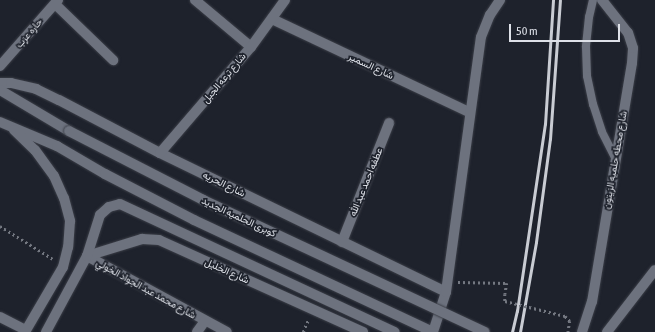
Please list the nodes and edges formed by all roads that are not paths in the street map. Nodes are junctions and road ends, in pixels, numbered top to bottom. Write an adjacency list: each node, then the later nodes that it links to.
1 (195, 0): 8 (street)
2 (285, 0): 7 (street, شارع ترعه الجبل)
3 (500, 0): 13 (street)
4 (593, 0): 17 (lane)
5 (602, 0): 17 (street, شارع محطه حلميه الزيتون)
6 (57, 2): 9 (street); 10 (street, حاره عزب)
7 (272, 19): 8 (street, شارع ترعه الجبل); 13 (street, شارع السمير)
8 (251, 46): 16 (street, شارع ترعه الجبل)
9 (113, 60)
10 (0, 66)
11 (0, 82): 16 (street, شارع الحريه)
12 (0, 90): 32 (street, كوبرى الحلميه الجديد, bridge)
13 (470, 112): 21 (street)
14 (4, 123): 25 (street); 31 (street)
15 (389, 123): 18 (street, عطفه احمد عبد الله)
16 (160, 153): 18 (street, شارع الحريه)
17 (615, 158): 24 (street, شارع محطه حلميه الزيتون)
18 (342, 242): 21 (street, شارع الحريه)
19 (87, 256): 23 (street, شارع محمد عبد الجواد الخولي); 26 (street); 29 (street, شارع الخليل); 30 (street)
20 (655, 270): 33 (street)
21 (446, 292): 31 (street)
22 (0, 317): 25 (street)
23 (205, 321): 27 (street); 28 (street, شارع محمد عبد الجواد الخولي)
24 (586, 330)
25 (26, 331)
26 (46, 332)
27 (197, 332)
28 (227, 332)
29 (363, 332)
30 (395, 332)
31 (433, 332)
32 (485, 332)
33 (607, 332)

